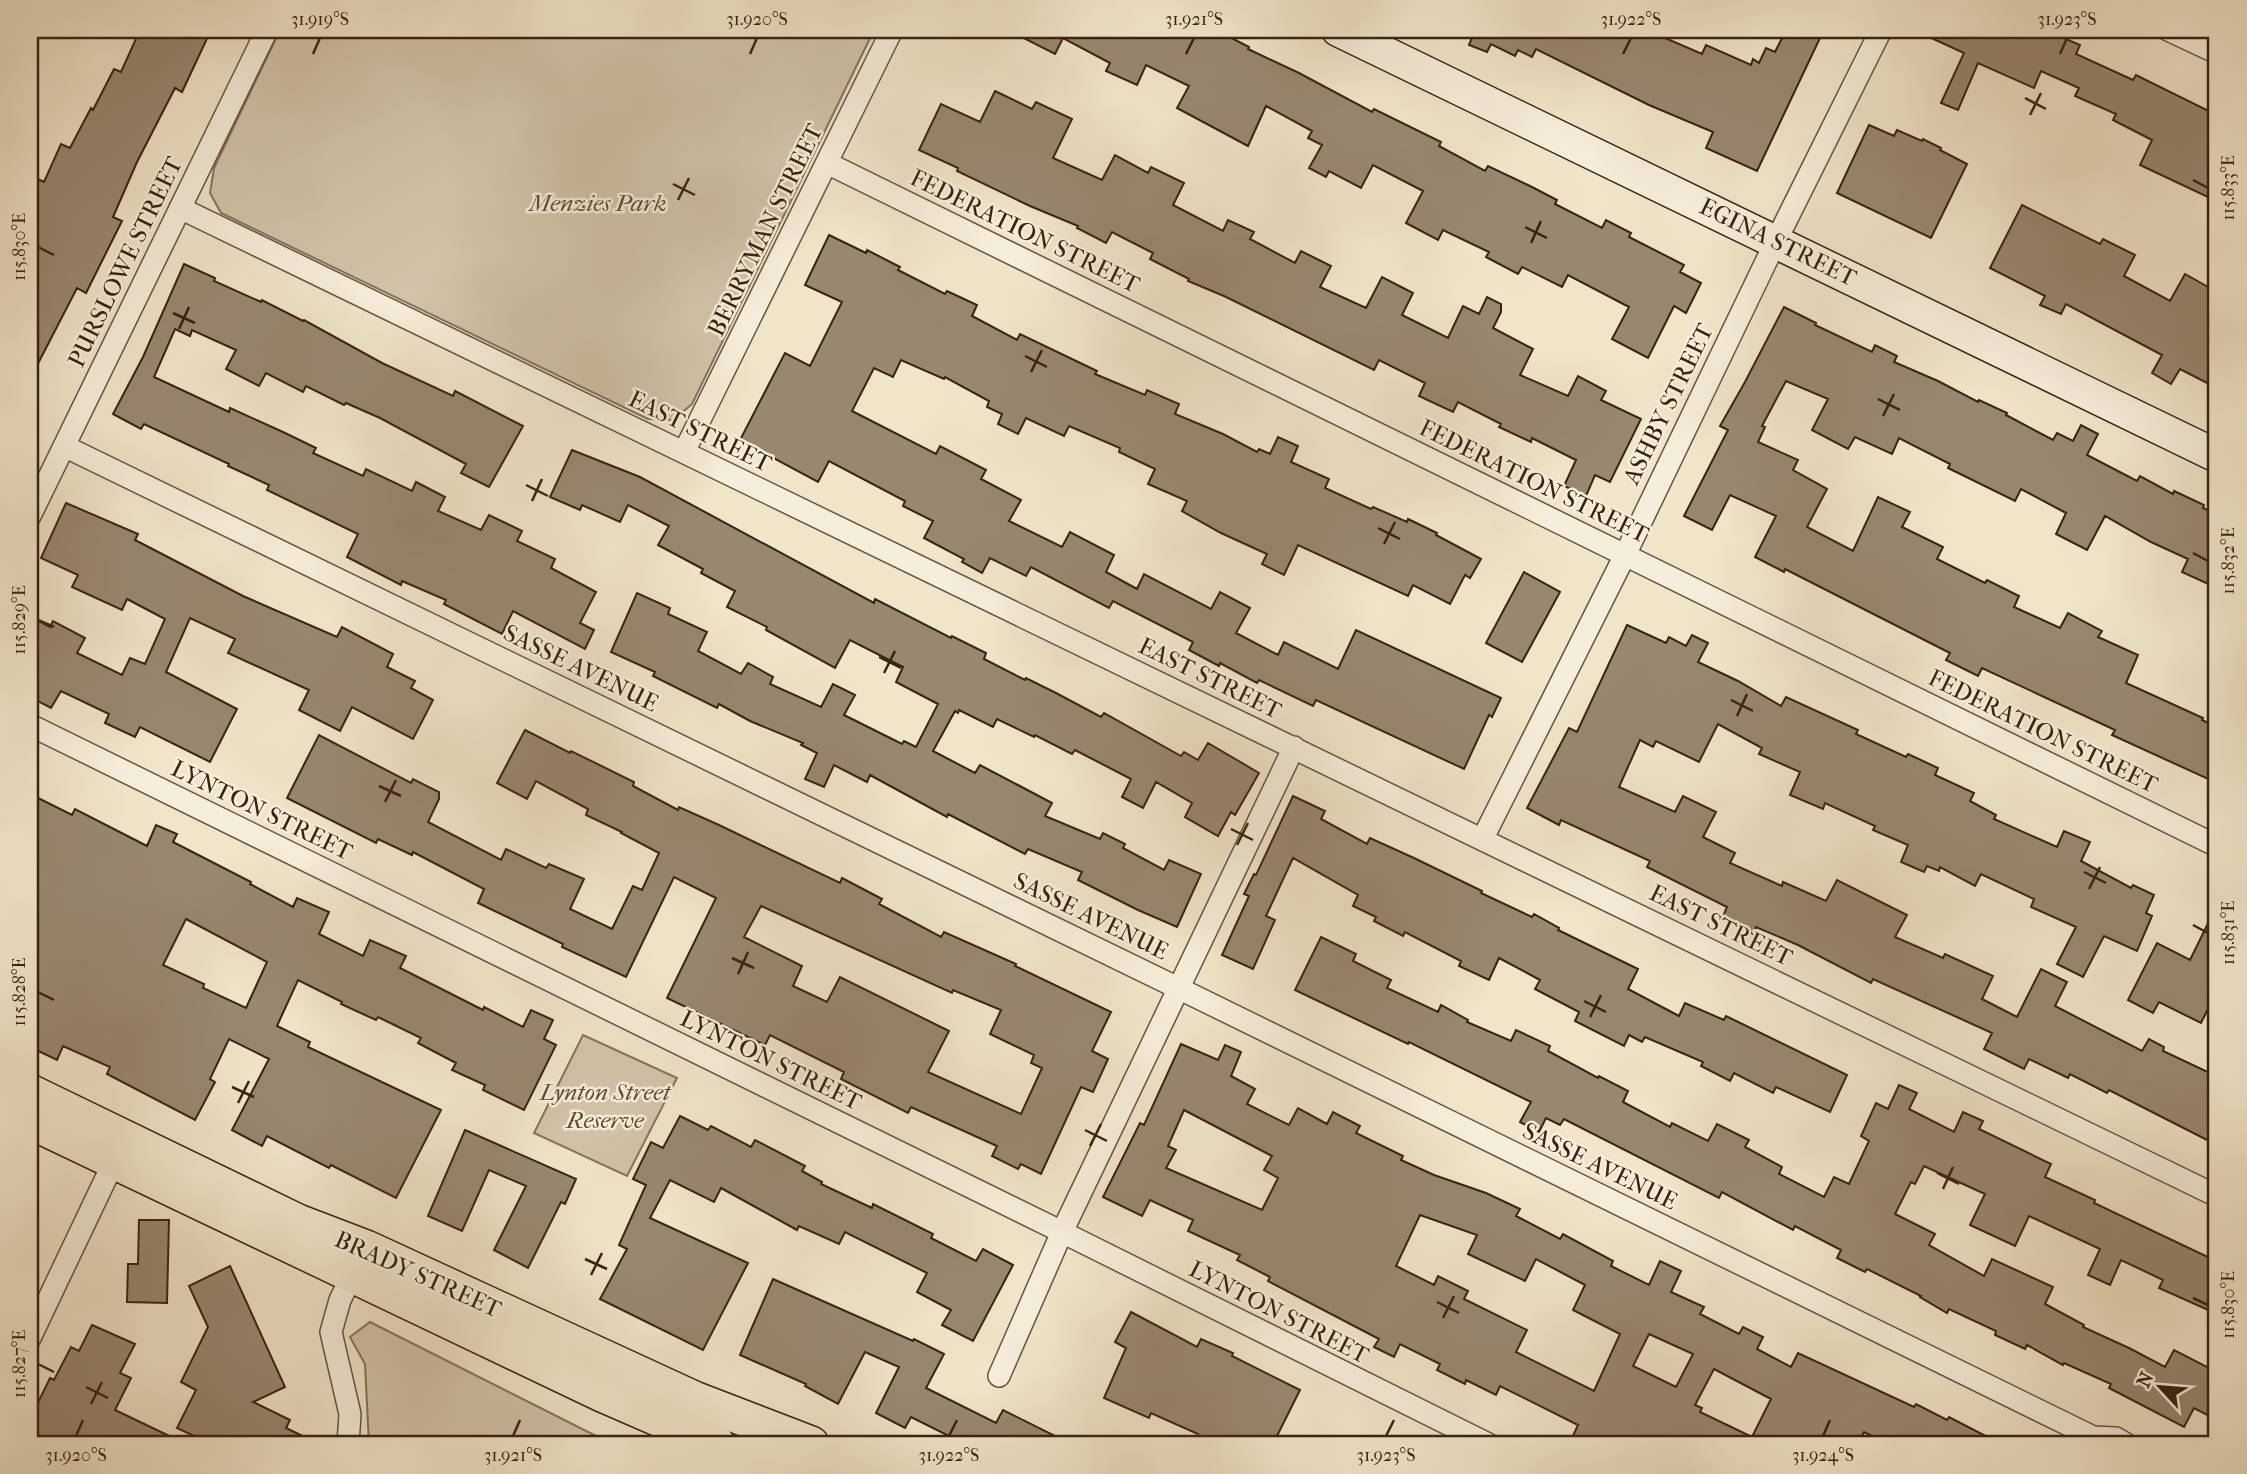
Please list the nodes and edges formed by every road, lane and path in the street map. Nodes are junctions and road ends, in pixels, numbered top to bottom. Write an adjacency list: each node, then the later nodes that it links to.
1 (267, 30): 8 (street, PURSLOWE STREET)
2 (892, 30): 7 (street, BERRYMAN STREET)
3 (1338, 30): 9 (street, EGINA STREET)
4 (1881, 30): 9 (street, ASHBY STREET)
5 (2168, 30): 6 (street)
6 (2217, 53)
7 (827, 163): 11 (street, BERRYMAN STREET); 14 (street, FEDERATION STREET)
8 (180, 208): 10 (street, PURSLOWE STREET); 11 (street, EAST STREET)
9 (1776, 241): 12 (street, EGINA STREET); 14 (street, ASHBY STREET)
10 (64, 446): 13 (street, PURSLOWE STREET); 19 (street, SASSE AVENUE)
11 (684, 452): 16 (street, EAST STREET)
12 (2217, 456)
13 (30, 516)
14 (1625, 555): 17 (street, ASHBY STREET); 18 (street, FEDERATION STREET)
15 (30, 725): 24 (street, LYNTON STREET)
16 (1294, 747): 17 (street, EAST STREET); 19 (street)
17 (1483, 838): 23 (street, EAST STREET)
18 (2217, 846)
19 (1178, 988): 24 (street); 29 (street, SASSE AVENUE)
20 (30, 1092): 22 (main road, BRADY STREET)
21 (30, 1121): 22 (main road, BRADY STREET)
22 (120, 1150): 25 (main road, BRADY STREET); 26 (street)
23 (2217, 1196)
24 (1062, 1232): 27 (street); 34 (street, LYNTON STREET)
25 (359, 1261): 28 (main road, BRADY STREET); 30 (street); 33 (main road, BRADY STREET)
26 (30, 1338)
27 (999, 1376)
28 (627, 1405): 31 (main road); 32 (main road, BRADY STREET)
29 (2097, 1441): 35 (street, SASSE AVENUE)
30 (348, 1444)
31 (680, 1444)
32 (717, 1444)
33 (807, 1444)
34 (1488, 1444)
35 (2126, 1444)

